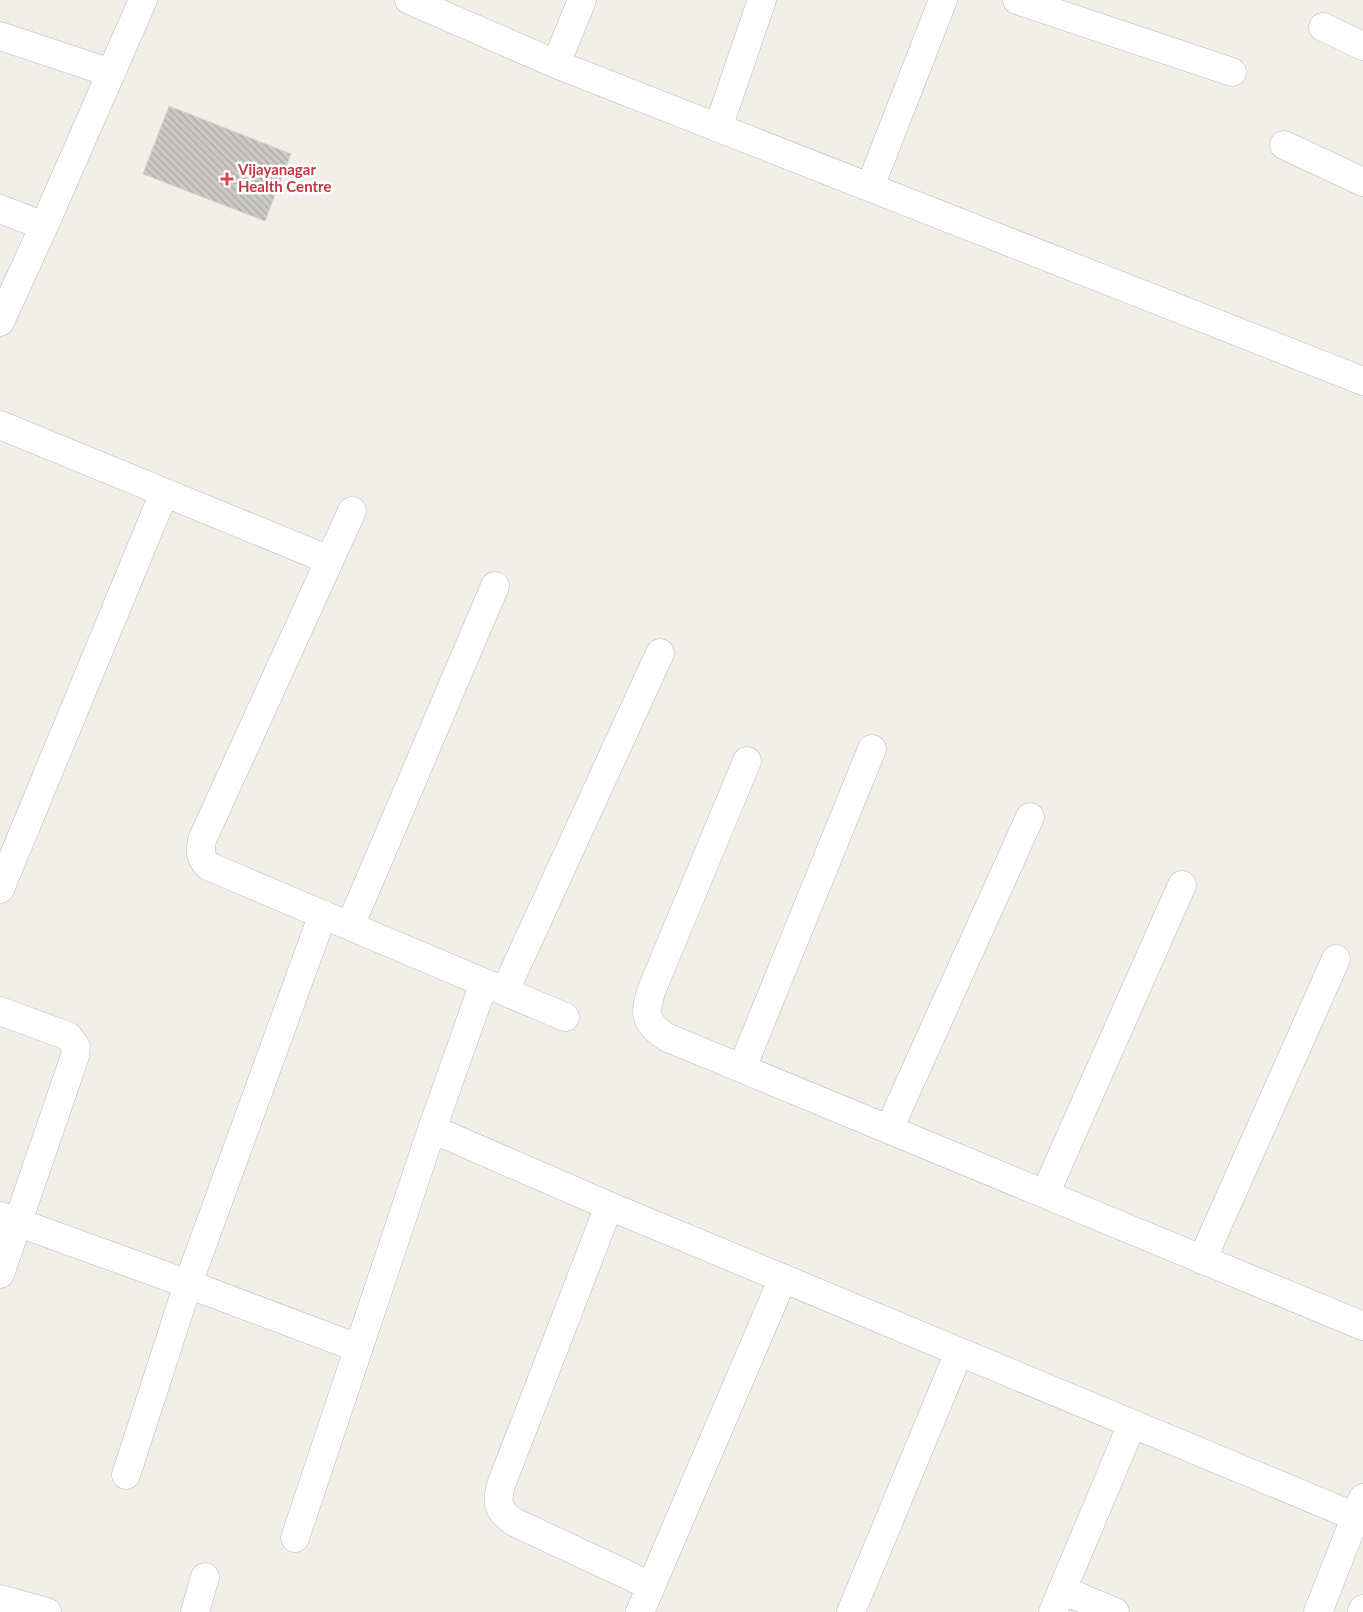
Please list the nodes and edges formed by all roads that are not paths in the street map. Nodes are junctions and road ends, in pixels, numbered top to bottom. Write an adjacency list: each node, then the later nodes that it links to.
1 (143, 0): 12 (street)
2 (409, 0): 10 (street)
3 (582, 0): 10 (street)
4 (762, 0): 13 (street)
5 (943, 0): 16 (street)
6 (1017, 0): 11 (street)
7 (1322, 28): 9 (street)
8 (0, 36): 12 (street)
9 (1363, 46)
10 (556, 64): 13 (street)
11 (1232, 72)
12 (111, 73): 18 (street)
13 (718, 128): 16 (street)
14 (1284, 145): 15 (street)
15 (1363, 182)
16 (870, 187): 20 (street)
17 (0, 210): 18 (street)
18 (44, 226): 19 (street)
19 (0, 322)
20 (1363, 380)
21 (0, 425): 22 (street)
22 (164, 493): 24 (street); 31 (street)
23 (352, 511): 24 (street)
24 (329, 560): 32 (street)
25 (495, 586): 33 (street)
26 (660, 653): 35 (street)
27 (872, 749): 38 (street)
28 (746, 761): 38 (street)
29 (1030, 817): 40 (street)
30 (1182, 885): 41 (street)
31 (0, 888)
32 (323, 914): 33 (street); 47 (street)
33 (350, 926): 35 (street)
34 (1336, 959): 44 (street)
35 (495, 987): 37 (street); 39 (street)
36 (0, 1011): 43 (street)
37 (565, 1017)
38 (742, 1068): 40 (street)
39 (432, 1129): 42 (street); 49 (street)
40 (889, 1129): 41 (street)
41 (1046, 1194): 44 (street)
42 (609, 1206): 46 (street); 56 (street)
43 (9, 1220): 45 (street); 47 (street)
44 (1202, 1260): 48 (street)
45 (0, 1274)
46 (783, 1278): 50 (street); 56 (street)
47 (188, 1284): 49 (street); 52 (street)
48 (1363, 1326)
49 (358, 1348): 54 (street)
50 (959, 1352): 51 (street); 62 (street)
51 (1132, 1424): 53 (street); 58 (street)
52 (126, 1475)
53 (1359, 1507): 64 (street)
54 (295, 1538)
55 (205, 1577): 60 (street)
56 (651, 1586): 61 (street)
57 (0, 1599): 59 (street)
58 (1058, 1601): 63 (street)
59 (46, 1612)
60 (195, 1612)
61 (640, 1612)
62 (851, 1612)
63 (1115, 1612)
64 (1318, 1612)

